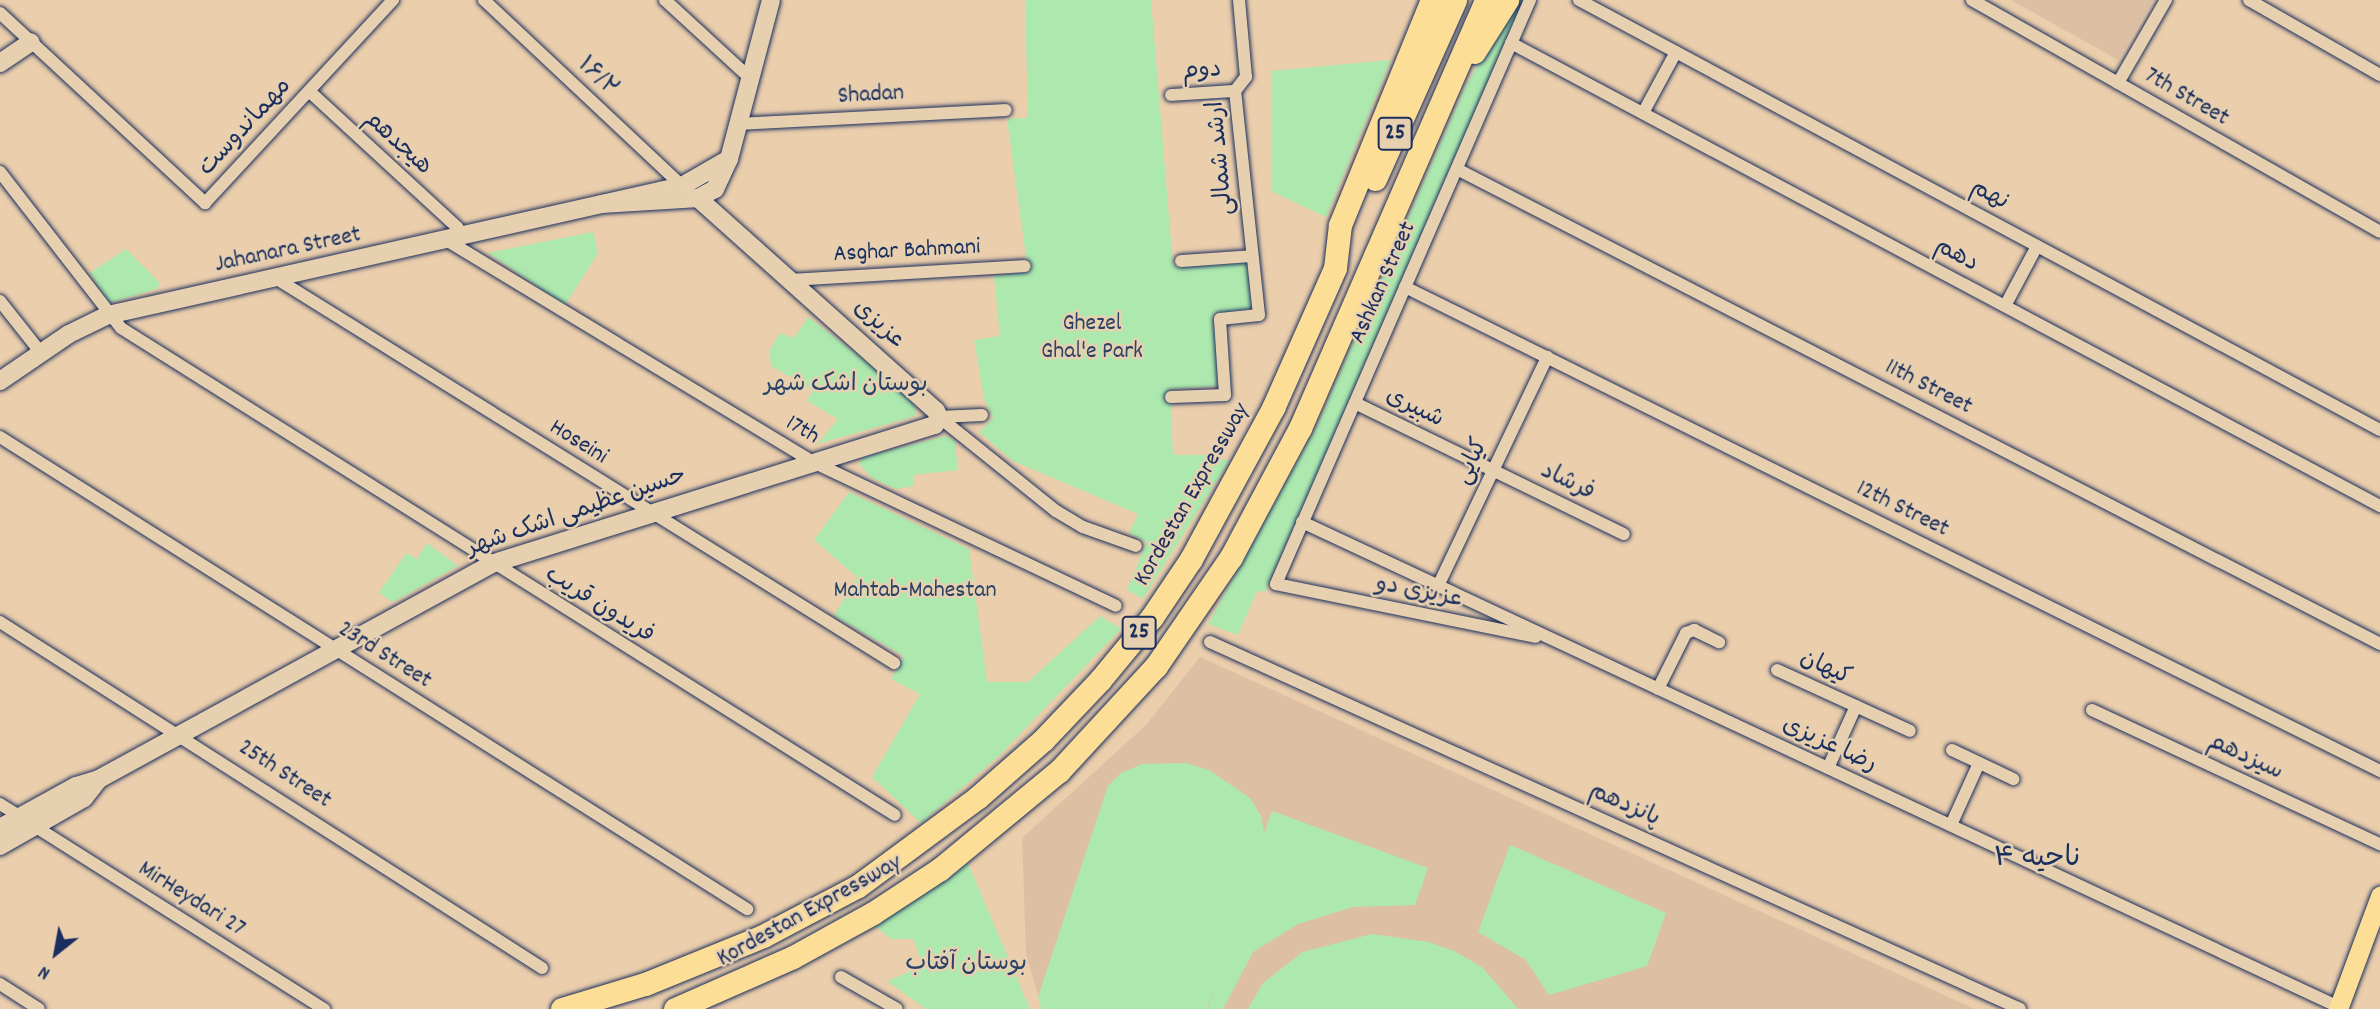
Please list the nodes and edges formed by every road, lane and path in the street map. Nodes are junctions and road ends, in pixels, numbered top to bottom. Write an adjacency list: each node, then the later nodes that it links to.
1 (393, 0): 24 (street, مهماندوست)
2 (484, 0): 33 (street, ۱۶/۲)
3 (665, 0): 21 (street)
4 (772, 0): 21 (street)
5 (1239, 0): 25 (street, ارشد شمالی)
6 (1432, 0): 42 (highway, Kordestan Expressway / 25)
7 (1455, 0): 42 (highway, 25)
8 (1507, 0): 23 (highway)
9 (1530, 0): 17 (street, Ashkan Street)
10 (1579, 0): 18 (street, نهم)
11 (1972, 0): 22 (street, 7th Street)
12 (2166, 0): 22 (street)
13 (2249, 0): 20 (street)
14 (1484, 1): 23 (highway, Kordestan Expressway / 25)
15 (0, 13): 16 (street, مهماندوست)
16 (31, 42): 19 (street); 24 (street, مهماندوست)
17 (1511, 43): 28 (street, دهم); 31 (street, Ashkan Street)
18 (1676, 52): 28 (street); 38 (street, نهم)
19 (0, 63)
20 (2380, 75)
21 (751, 79): 29 (street)
22 (2118, 83): 36 (street, 7th Street)
23 (1449, 85): 103 (highway, Kordestan Expressway / 25)
24 (309, 91): 37 (street, هیجدهم)
25 (1235, 91): 26 (street, دوم); 39 (street, ارشد شمالی)
26 (1171, 95)
27 (1006, 110): 29 (street, Shadan)
28 (1643, 113): 47 (street, دهم)
29 (738, 124): 30 (street)
30 (729, 159): 33 (street); 34 (street)
31 (1457, 169): 45 (street, Ashkan Street); 73 (street, 11th Street)
32 (0, 172): 48 (street, فریدون قریب)
33 (682, 186): 35 (street)
34 (698, 198): 35 (street); 44 (street, عزیزی)
35 (602, 204): 37 (street, Jahanara Street)
36 (2380, 232)
37 (453, 234): 43 (street, Jahanara Street); 58 (street, 17th)
38 (2037, 246): 47 (street); 56 (street, نهم)
39 (1252, 256): 40 (street); 52 (street, ارشد شمالی)
40 (1181, 261)
41 (1025, 266): 44 (street, Asghar Bahmani)
42 (1335, 268): 102 (highway, Kordestan Expressway / 25)
43 (277, 279): 48 (street, Jahanara Street); 61 (street, Hoseini)
44 (792, 280): 55 (street, عزیزی)
45 (1405, 287): 50 (street, 12th Street); 53 (street, Ashkan Street)
46 (0, 301): 49 (street)
47 (2005, 306): 60 (street, دهم)
48 (107, 315): 49 (street, Jahanara Street); 65 (street, فریدون قریب)
49 (41, 353): 51 (street, Jahanara Street)
50 (1547, 357): 59 (street, کیایی); 85 (street, 12th Street)
51 (0, 381)
52 (1171, 397)
53 (1355, 403): 59 (street, شبیری); 62 (street, Ashkan Street)
54 (982, 415): 55 (street)
55 (939, 417): 58 (street, حسین عظیمی اشک شهر); 64 (street, عزیزی)
56 (2380, 430)
57 (0, 437): 74 (street, 23rd Street)
58 (813, 462): 61 (street, حسین عظیمی اشک شهر); 68 (street, 17th)
59 (1493, 471): 63 (street, فرشاد); 67 (street, کیایی)
60 (2380, 506)
61 (649, 512): 65 (street, حسین عظیمی اشک شهر); 75 (street, Hoseini)
62 (1302, 522): 66 (street, Ashkan Street); 67 (street, رضا عزیزی)
63 (1624, 534)
64 (1136, 546)
65 (491, 564): 74 (street, حسین عظیمی اشک شهر); 88 (street, فریدون قریب)
66 (1276, 584): 70 (street, عزیزی دو)
67 (1438, 586): 70 (street, رضا عزیزی)
68 (1116, 606)
69 (0, 622): 81 (street, 25th Street)
70 (1555, 641): 77 (street, رضا عزیزی)
71 (1210, 642): 105 (street, پانزدهم)
72 (1719, 642): 77 (street)
73 (2380, 644)
74 (332, 648): 81 (street, حسین عظیمی اشک شهر); 95 (street, 23rd Street)
75 (894, 663)
76 (1777, 670): 78 (street, کیهان)
77 (1658, 689): 84 (street, رضا عزیزی)
78 (1856, 706): 80 (street, کیهان); 84 (street, کیهان)
79 (2092, 710): 92 (street, سیزدهم)
80 (1910, 731)
81 (181, 734): 89 (street, حسین عظیمی اشک شهر); 96 (street, 25th Street)
82 (1952, 750): 83 (street)
83 (1979, 763): 86 (street); 90 (street)
84 (1828, 768): 90 (street, رضا عزیزی)
85 (2380, 771)
86 (2012, 779)
87 (0, 804): 89 (street, MirHeydari 27)
88 (895, 816)
89 (28, 822): 91 (street, حسین عظیمی اشک شهر); 93 (street, حسین عظیمی اشک شهر); 101 (street, MirHeydari 27)
90 (1951, 825): 99 (street, رضا عزیزی)
91 (0, 828)
92 (2380, 844)
93 (0, 846)
94 (2380, 896): 99 (main road)
95 (747, 909)
96 (542, 968)
97 (841, 976): 104 (street)
98 (0, 984): 100 (street)
99 (2338, 1008)
100 (39, 1009)
101 (324, 1009)
102 (562, 1009)
103 (675, 1009)
104 (897, 1009)
105 (2020, 1009)

